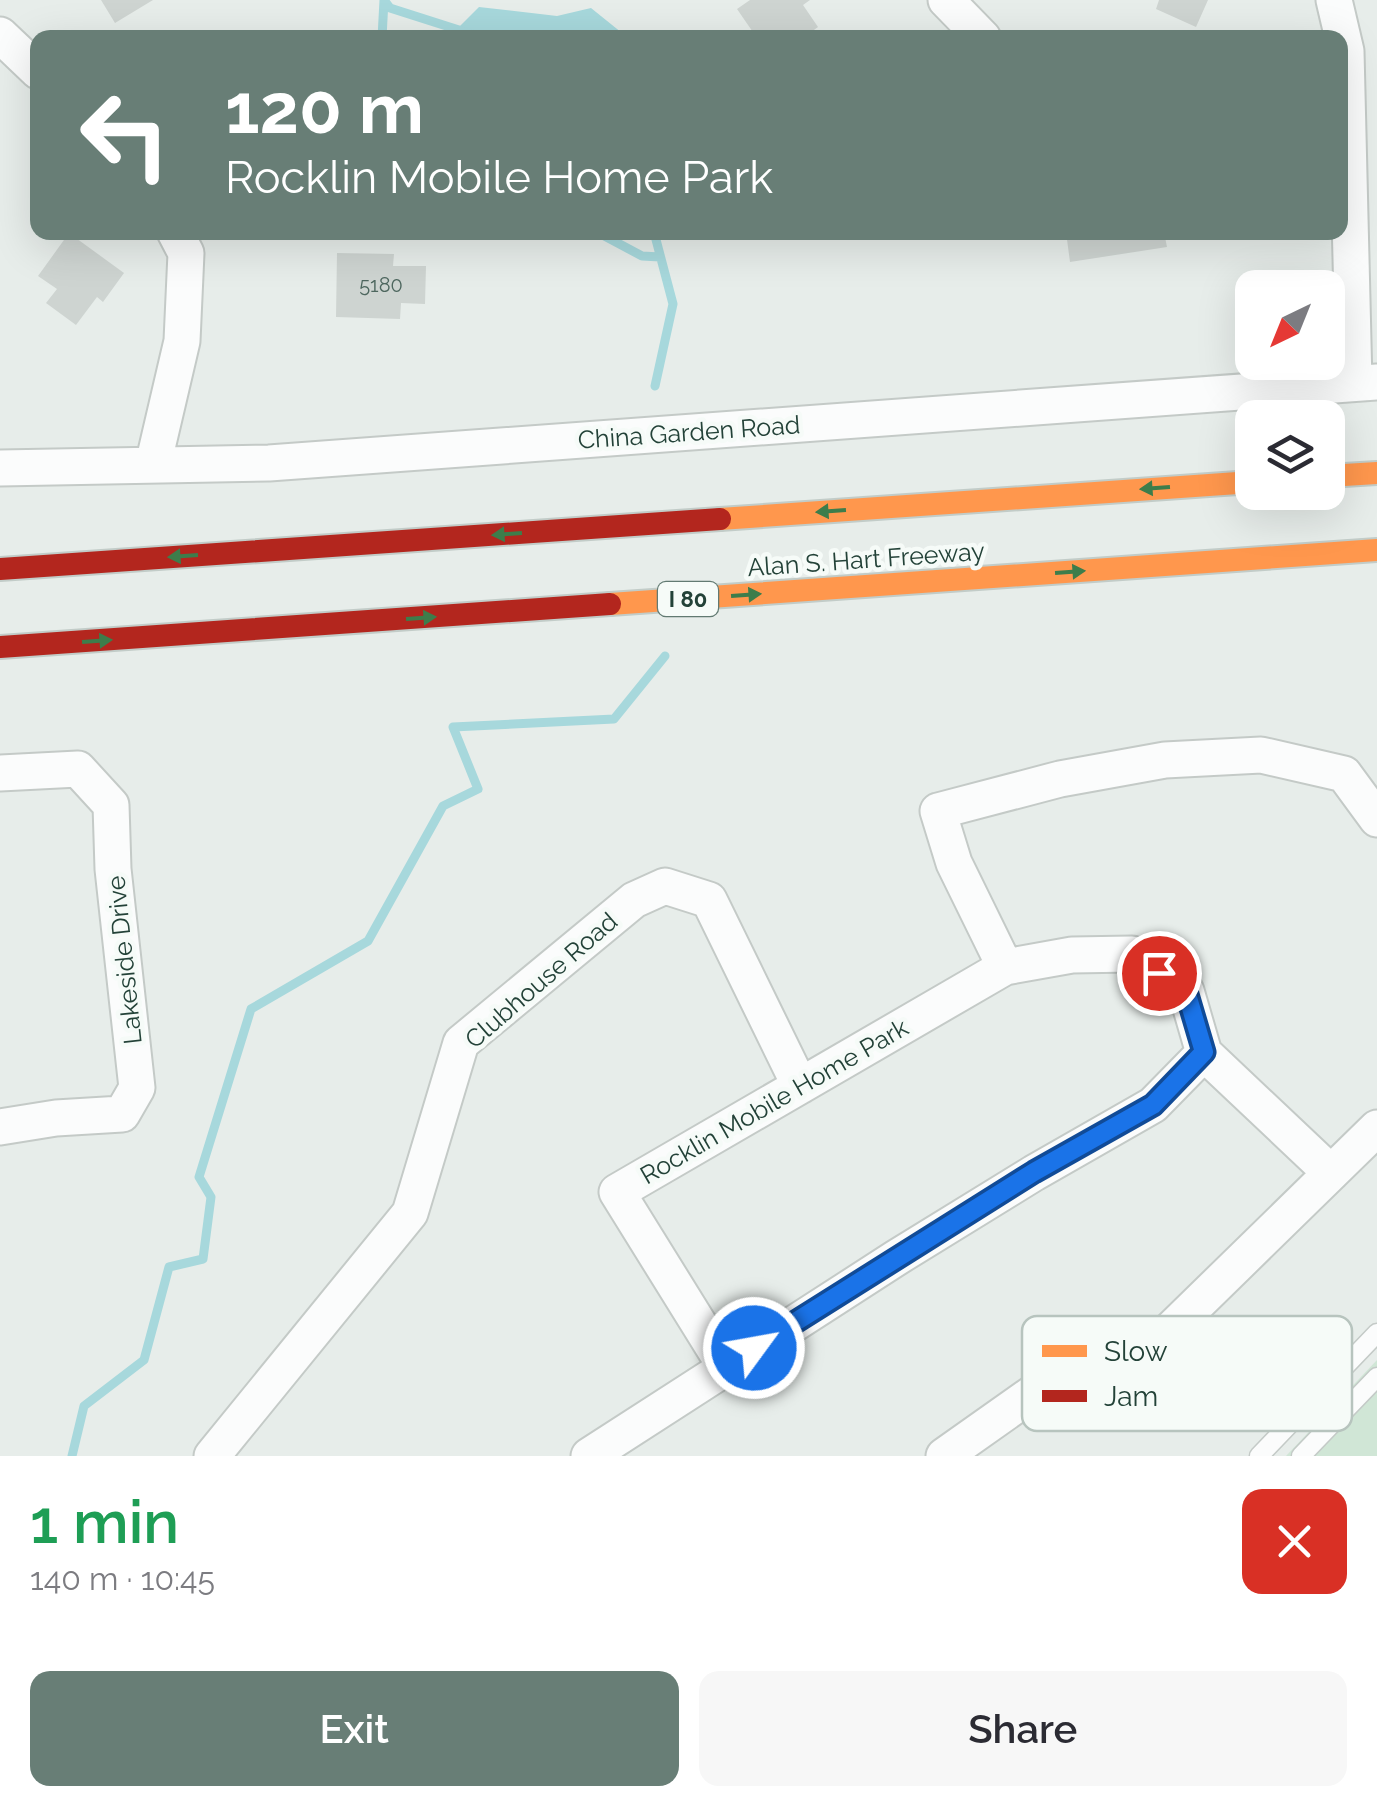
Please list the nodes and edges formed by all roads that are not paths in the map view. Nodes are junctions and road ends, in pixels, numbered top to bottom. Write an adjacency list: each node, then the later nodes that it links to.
1 (946, 0): 3 (street)
2 (1334, 0): 4 (street)
3 (975, 30)
4 (1339, 30)
5 (0, 35): 6 (street)
6 (30, 63)
7 (1348, 127): 9 (street)
8 (179, 240): 10 (street)
9 (1365, 383): 10 (street, China Garden Road)
10 (153, 465): 11 (street, China Garden Road)
11 (0, 468)
12 (1377, 473): 13 (highway)
13 (1345, 475)
14 (1235, 483): 16 (highway, Alan S. Hart Freeway, one-way to 16)
15 (1377, 550): 17 (highway, Alan S. Hart Freeway / I 80, one-way to 15)
16 (0, 569)
17 (0, 648)
18 (0, 773): 23 (street, Lakeside Drive)
19 (1377, 820): 20 (street)
20 (1005, 967): 21 (street, Rocklin Mobile Home Park); 22 (street, Rocklin Mobile Home Park)
21 (1204, 1052): 25 (street); 29 (street)
22 (800, 1086): 29 (street, Rocklin Mobile Home Park); 35 (street, Clubhouse Road)
23 (0, 1127)
24 (1377, 1128): 25 (street)
25 (1331, 1174): 26 (street)
26 (1185, 1316)
27 (1377, 1333): 28 (lane)
28 (1352, 1359)
29 (726, 1366): 36 (street)
30 (1377, 1377): 32 (lane)
31 (1022, 1401): 37 (street)
32 (1352, 1403)
33 (1283, 1431): 38 (lane)
34 (1326, 1431): 39 (lane)
35 (212, 1456)
36 (588, 1456)
37 (944, 1456)
38 (1259, 1456)
39 (1302, 1456)

